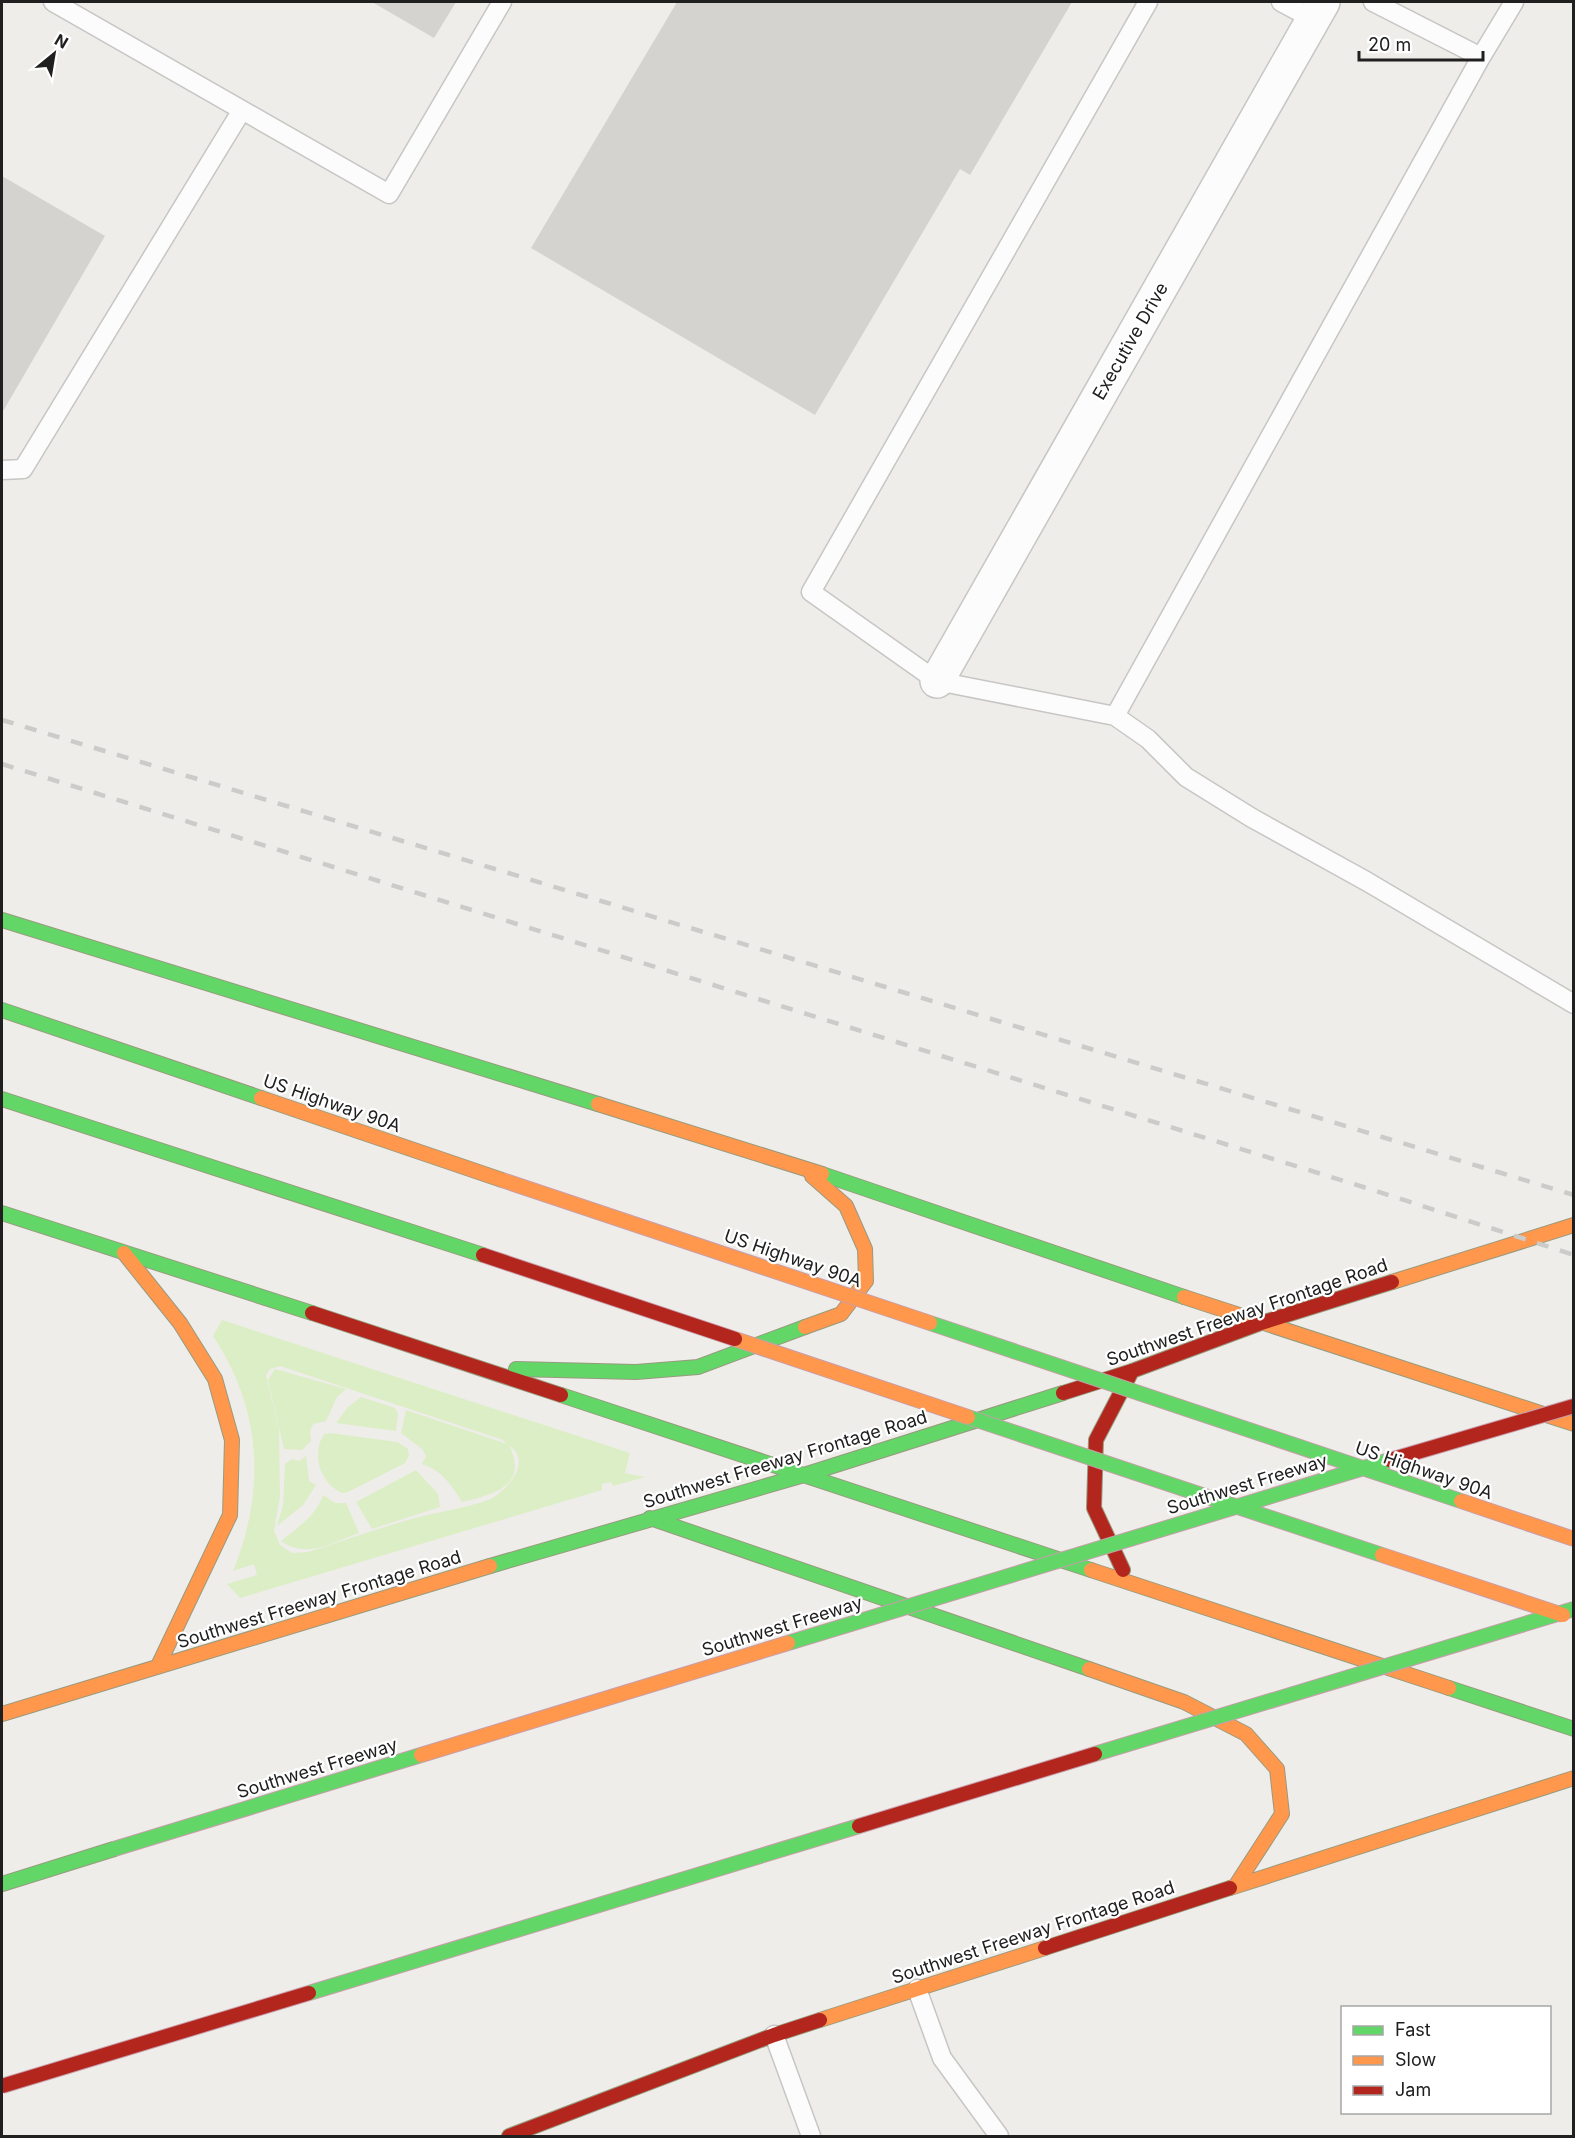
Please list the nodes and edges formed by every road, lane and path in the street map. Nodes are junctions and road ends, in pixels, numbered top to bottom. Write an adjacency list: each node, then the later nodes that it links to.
1 (53, 2): 9 (lane)
2 (502, 2): 9 (lane)
3 (1148, 2): 11 (lane)
4 (1281, 2): 7 (lane)
5 (1373, 2): 8 (lane)
6 (1514, 2): 8 (lane)
7 (1318, 10): 11 (street, Executive Drive)
8 (1481, 57): 12 (lane)
9 (242, 110): 10 (lane)
10 (2, 470)
11 (937, 681): 12 (lane)
12 (1115, 716): 14 (lane)
13 (2, 920): 17 (main road)
14 (1574, 1004)
15 (2, 1010): 28 (main road, US Highway 90A, bridge)
16 (2, 1099): 31 (main road, bridge)
17 (802, 1167): 21 (main road); 22 (main road)
18 (2, 1213): 20 (main road)
19 (1574, 1225): 21 (main road, Southwest Freeway Frontage Road)
20 (124, 1252): 22 (main road); 32 (main road)
21 (1261, 1323): 23 (main road, Southwest Freeway Frontage Road); 25 (main road)
22 (481, 1368): 26 (main road)
23 (1132, 1371): 26 (main road, Southwest Freeway Frontage Road); 29 (main road)
24 (1574, 1406): 36 (main road, Southwest Freeway, bridge)
25 (1574, 1424)
26 (804, 1475): 27 (main road, Southwest Freeway Frontage Road); 29 (main road)
27 (650, 1518): 32 (main road, Southwest Freeway Frontage Road); 37 (main road)
28 (1574, 1539)
29 (1130, 1582): 34 (main road)
30 (1574, 1609): 40 (main road, bridge)
31 (1574, 1618)
32 (158, 1666): 33 (main road, Southwest Freeway Frontage Road)
33 (2, 1714)
34 (1574, 1730)
35 (1574, 1778): 37 (main road, Southwest Freeway Frontage Road)
36 (2, 1884)
37 (1236, 1885): 38 (main road, Southwest Freeway Frontage Road)
38 (917, 1989): 39 (main road, Southwest Freeway Frontage Road); 43 (lane)
39 (774, 2035): 41 (main road, Southwest Freeway Frontage Road); 42 (lane)
40 (2, 2085)
41 (509, 2136)
42 (811, 2136)
43 (999, 2136)

